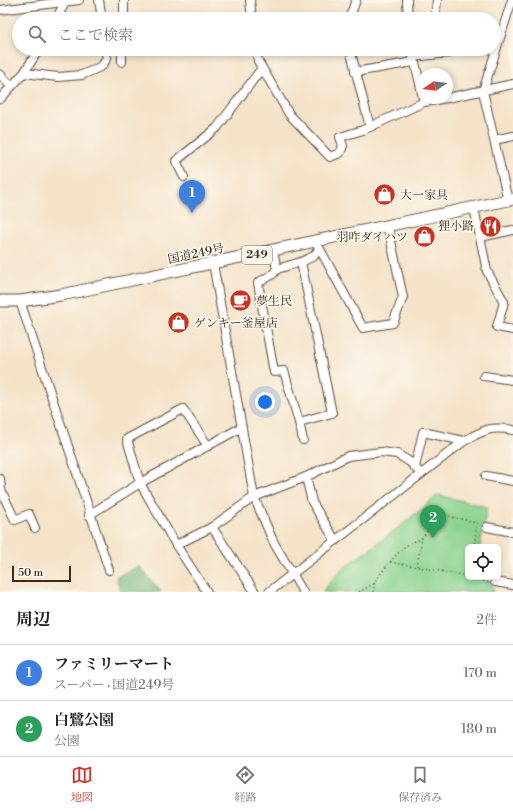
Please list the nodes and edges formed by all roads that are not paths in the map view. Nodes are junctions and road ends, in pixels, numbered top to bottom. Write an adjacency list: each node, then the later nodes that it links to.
1 (78, 0): 9 (street)
2 (99, 0): 13 (street)
3 (124, 0): 14 (street)
4 (250, 0): 15 (street)
5 (356, 0): 16 (street)
6 (407, 0): 17 (street)
7 (438, 0): 18 (street)
8 (512, 0): 19 (street)
9 (66, 1): 10 (street); 12 (street)
10 (12, 4): 11 (street)
11 (0, 10)
12 (60, 12)
13 (101, 12)
14 (124, 12)
15 (251, 12)
16 (352, 12)
17 (408, 12)
18 (436, 12)
19 (501, 29)
20 (35, 56): 30 (street)
21 (107, 56): 30 (street)
22 (122, 56): 27 (street)
23 (257, 56): 28 (street)
24 (352, 56): 29 (street)
25 (413, 56): 29 (street); 31 (street)
26 (492, 56): 35 (street)
27 (122, 62)
28 (262, 68): 39 (street); 42 (street)
29 (355, 72): 39 (street)
30 (24, 73): 37 (street)
31 (417, 73)
32 (0, 74): 33 (street)
33 (8, 83)
34 (513, 84): 35 (street)
35 (483, 91): 36 (street); 41 (street)
36 (453, 97)
37 (0, 99)
38 (420, 104): 39 (street)
39 (370, 127)
40 (513, 136): 41 (street)
41 (494, 140): 43 (street)
42 (184, 177)
43 (510, 200): 44 (highway, 国道249号 / 249)
44 (474, 208): 45 (highway, 国道249号 / 249); 47 (street)
45 (388, 227): 48 (highway, 国道249号 / 249); 48 (street)
46 (513, 230): 47 (street)
47 (480, 237): 55 (street)
48 (317, 246): 49 (highway, 国道249号 / 249); 50 (street)
49 (273, 251): 51 (highway, 国道249号 / 249); 52 (street)
50 (301, 262): 52 (street); 58 (street)
51 (212, 263): 54 (highway, 国道249号 / 249); 59 (street)
52 (277, 270): 58 (street)
53 (0, 301): 54 (highway, 国道249号 / 249)
54 (20, 301): 74 (street)
55 (513, 330)
56 (484, 376): 57 (street)
57 (513, 380)
58 (299, 422): 61 (street)
59 (242, 426): 63 (street); 72 (street)
60 (513, 430): 62 (street)
61 (303, 440)
62 (464, 441): 64 (street); 65 (street)
63 (208, 446): 70 (street); 70 (street)
64 (415, 467): 65 (street); 67 (street)
65 (421, 474): 79 (street)
66 (486, 476): 69 (street)
67 (306, 477): 72 (street); 79 (street)
68 (0, 479): 71 (street)
69 (513, 481)
70 (140, 483): 74 (street); 80 (street)
71 (1, 490): 73 (street); 77 (street)
72 (254, 497): 75 (street); 82 (street)
73 (0, 504)
74 (89, 515): 81 (street)
75 (212, 526): 80 (street); 86 (street)
76 (487, 527): 78 (street)
77 (35, 528)
78 (513, 532)
79 (335, 540): 82 (street)
80 (176, 545): 85 (street)
81 (109, 570)
82 (293, 574): 87 (street); 88 (street)
83 (493, 585): 84 (street)
84 (513, 585)
85 (207, 592)
86 (255, 592)
87 (269, 592)
88 (303, 592)

